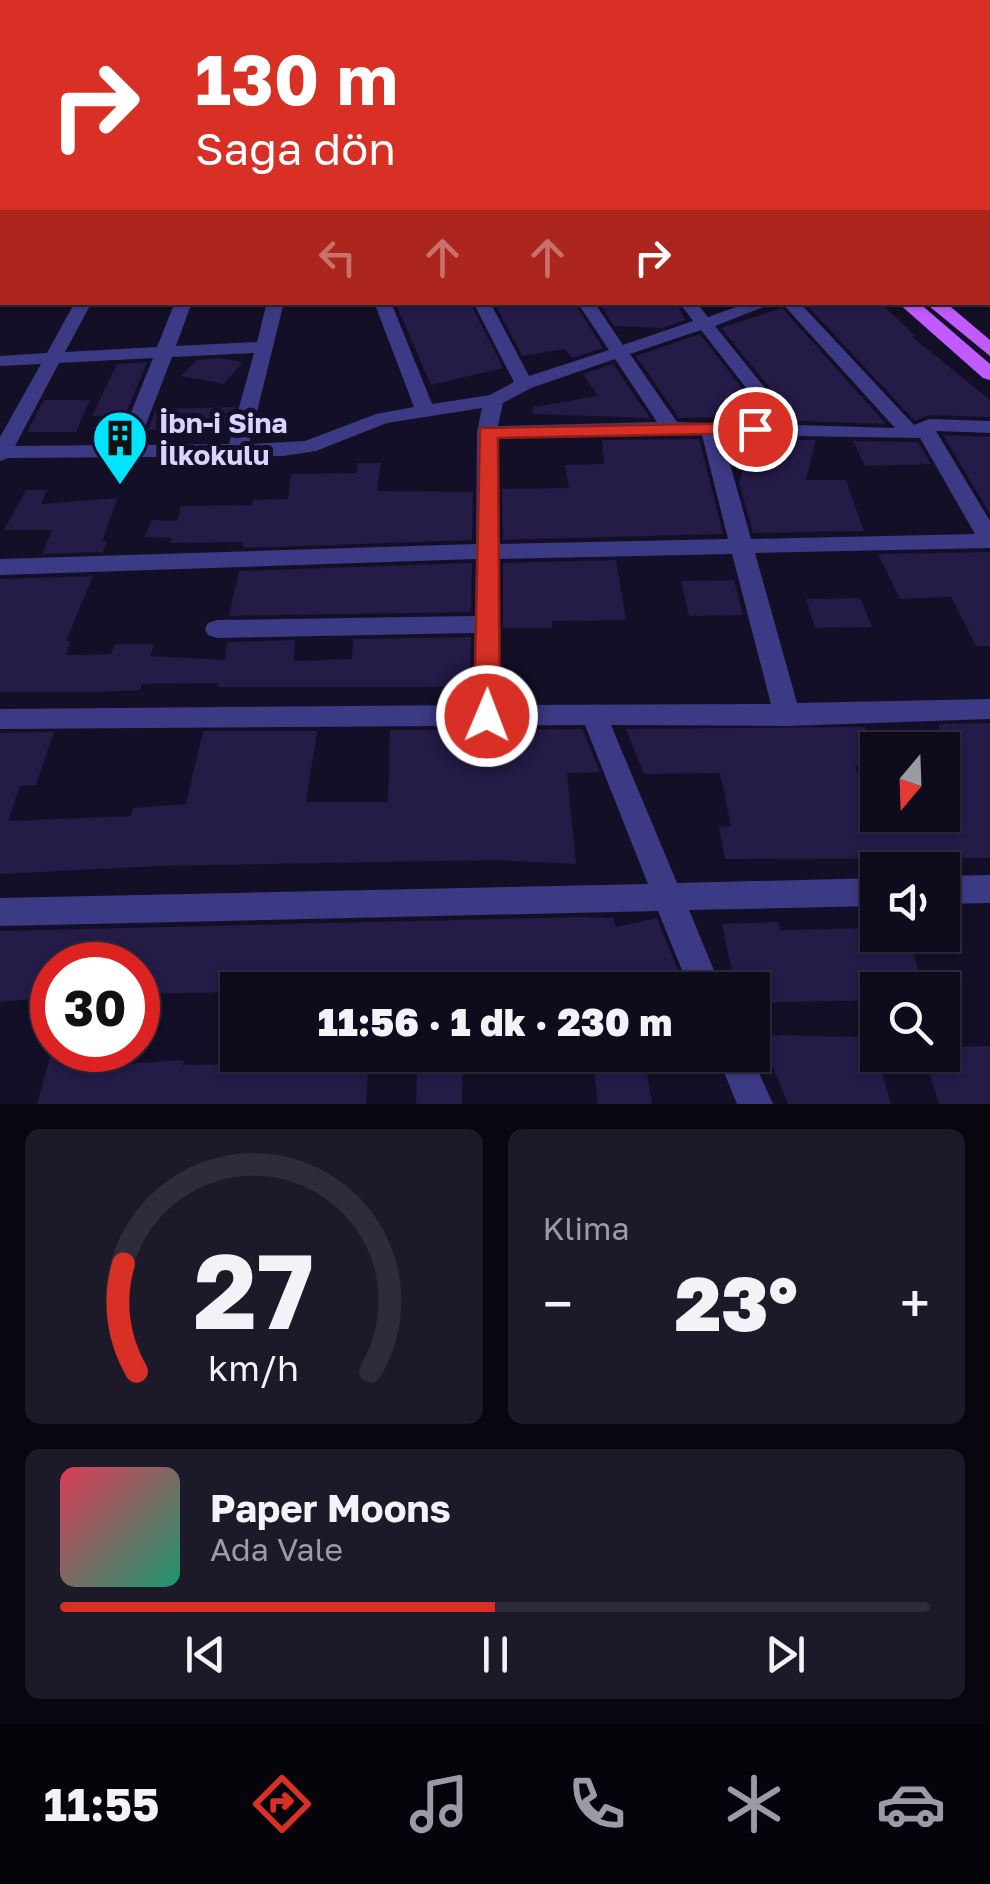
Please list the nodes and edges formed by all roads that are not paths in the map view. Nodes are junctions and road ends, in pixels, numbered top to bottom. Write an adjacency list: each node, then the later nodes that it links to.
1 (82, 305): 17 (street)
2 (183, 305): 15 (street)
3 (275, 305): 13 (street)
4 (383, 305): 22 (street)
5 (482, 305): 20 (street)
6 (587, 305): 16 (street)
7 (689, 305): 12 (street)
8 (759, 305): 12 (street)
9 (792, 305): 27 (street)
10 (910, 305): 19 (main road)
11 (938, 305): 14 (main road)
12 (704, 324): 16 (street); 26 (street)
13 (265, 347): 15 (street); 31 (street)
14 (990, 350)
15 (164, 352): 17 (street); 29 (street)
16 (619, 353): 20 (street); 24 (street)
17 (54, 358): 18 (street); 30 (street)
18 (0, 361)
19 (990, 374)
20 (524, 384): 21 (street)
21 (496, 400): 22 (street); 28 (street)
22 (425, 410): 31 (street)
23 (990, 427): 27 (street)
24 (671, 428): 25 (street); 28 (street)
25 (710, 429): 26 (street); 33 (street)
26 (790, 430): 27 (street)
27 (917, 430): 32 (street)
28 (488, 432): 34 (street)
29 (126, 451): 30 (street); 31 (street)
30 (1, 453)
31 (237, 453)
32 (990, 540): 33 (street)
33 (739, 547): 34 (street); 40 (street)
34 (490, 550): 35 (street); 36 (street)
35 (0, 567)
36 (489, 624): 37 (street); 39 (street)
37 (217, 629)
38 (990, 709): 40 (street)
39 (487, 716): 41 (street); 42 (street)
40 (787, 716): 41 (street)
41 (595, 718): 46 (street)
42 (0, 719)
43 (990, 889): 44 (street)
44 (960, 890)
45 (860, 893): 46 (street)
46 (666, 898): 47 (street); 48 (street)
47 (0, 912)
48 (698, 972)
49 (741, 1072): 50 (street)
50 (755, 1104)

